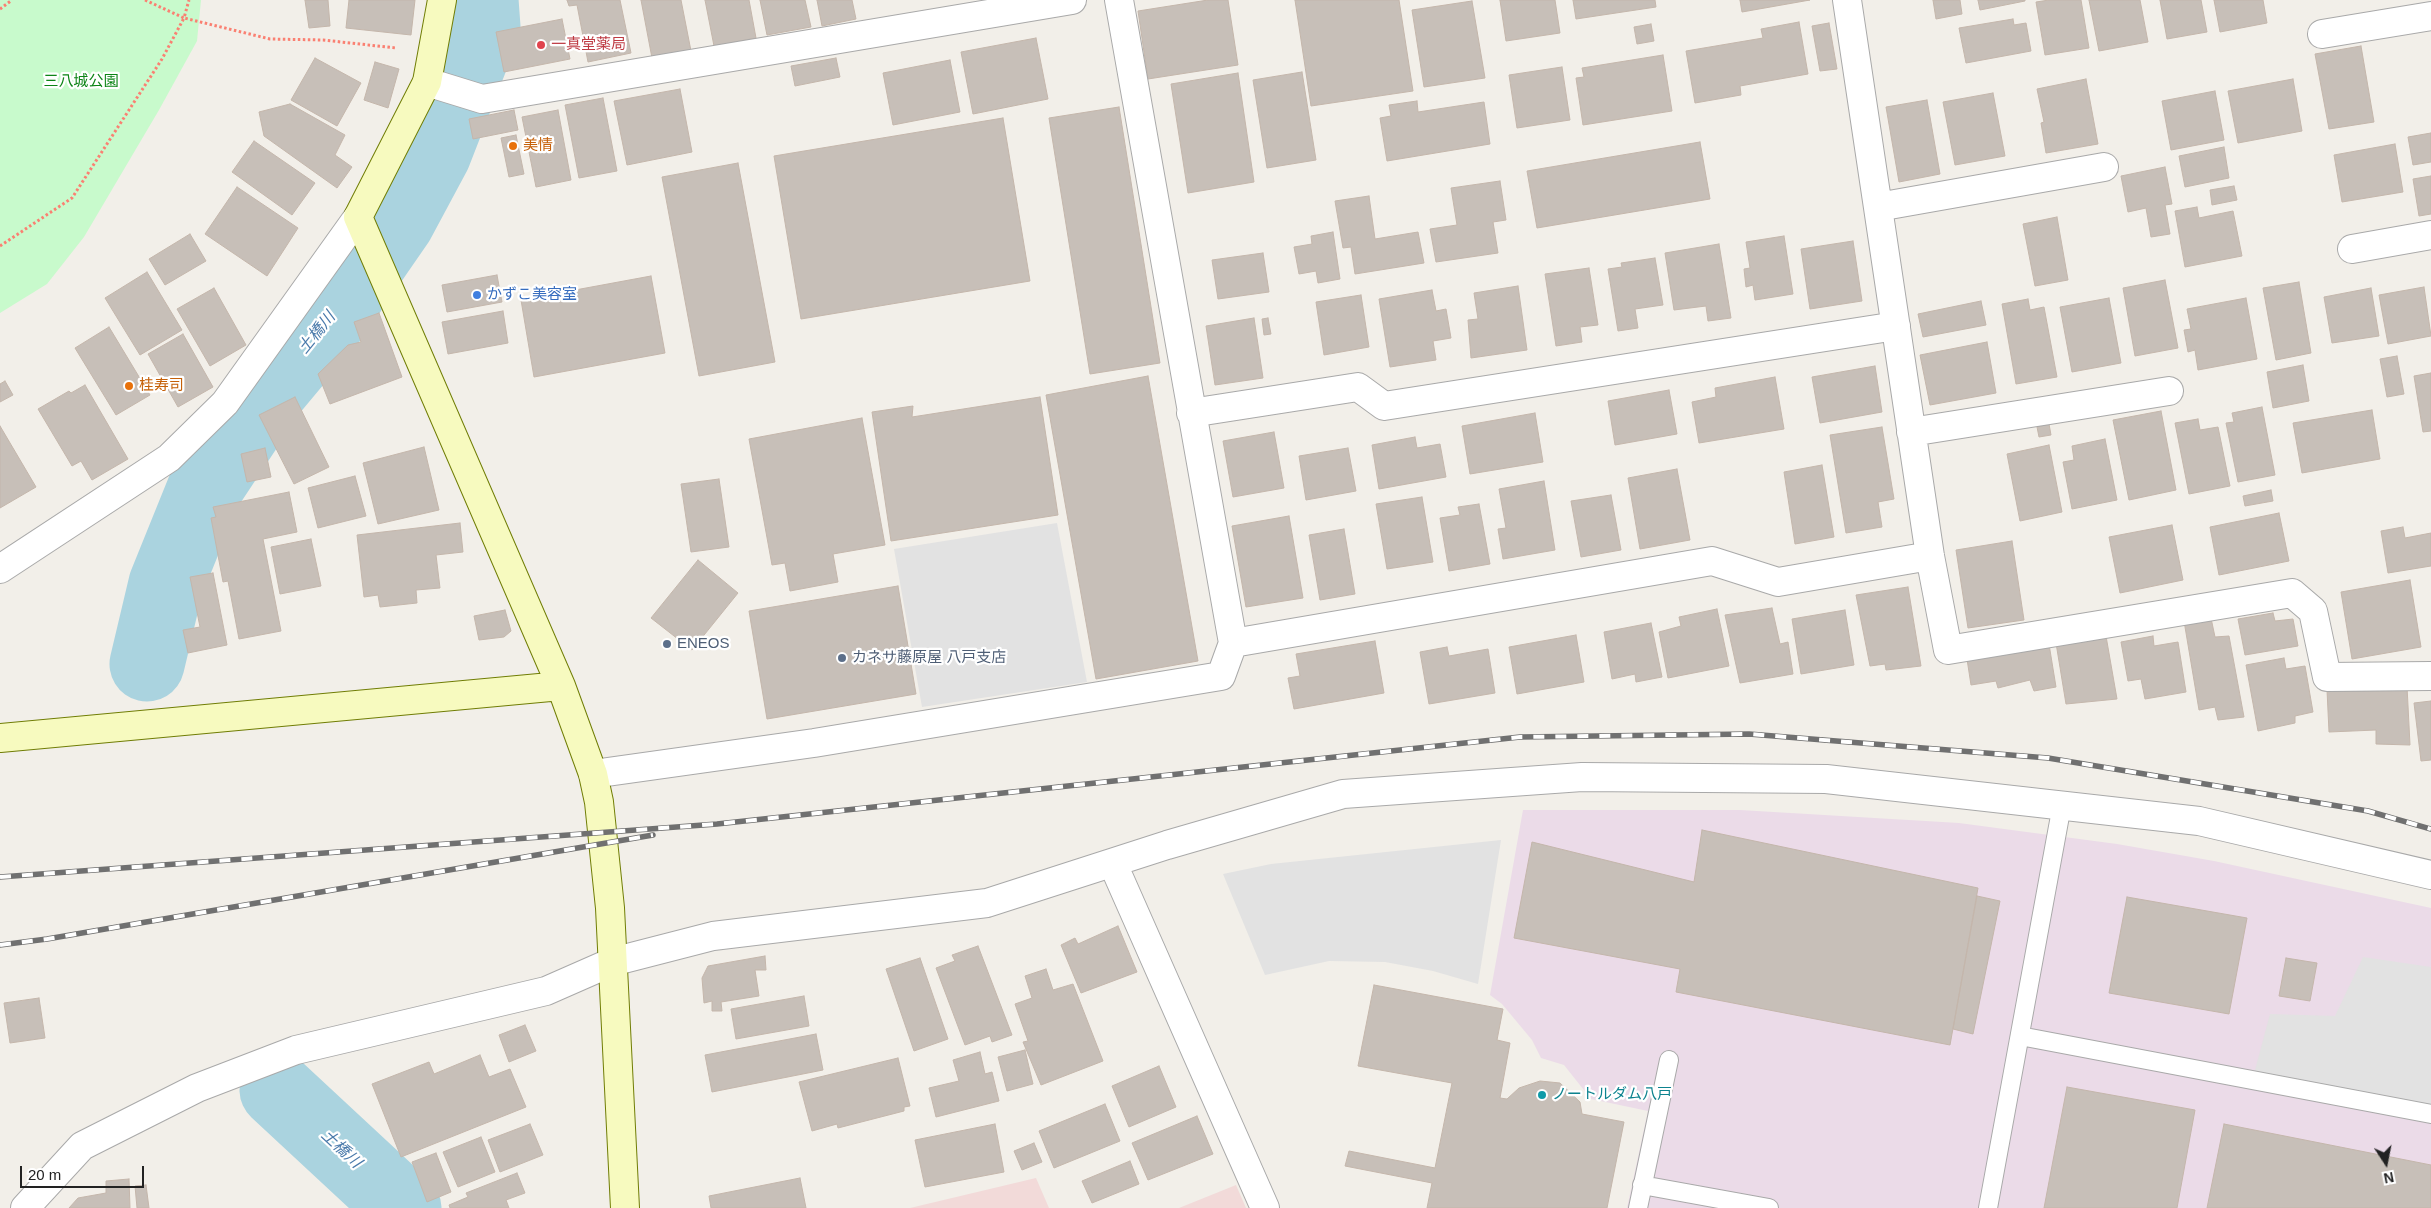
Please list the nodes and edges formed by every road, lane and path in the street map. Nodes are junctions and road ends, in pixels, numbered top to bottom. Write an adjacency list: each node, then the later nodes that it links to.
1 (12, 0): 8 (path)
2 (145, 0): 10 (path)
3 (189, 0): 10 (path)
4 (442, 0): 12 (street)
5 (1072, 0): 13 (street)
6 (1119, 0): 22 (street)
7 (1847, 0): 15 (street)
8 (0, 9)
9 (2431, 16): 11 (street)
10 (184, 18): 12 (path); 18 (path)
11 (2322, 34)
12 (434, 52): 13 (street)
13 (427, 82): 16 (street)
14 (2104, 167): 15 (street)
15 (1878, 207): 20 (street)
16 (358, 217): 25 (street); 28 (street)
17 (2431, 234): 19 (street)
18 (0, 246)
19 (2352, 249)
20 (1896, 326): 22 (street); 23 (street)
21 (2169, 390): 23 (street)
22 (1190, 413): 26 (street)
23 (1912, 432): 24 (street)
24 (1930, 556): 26 (street); 27 (street)
25 (0, 570)
26 (1233, 643): 30 (street)
27 (2431, 676)
28 (561, 686): 29 (street); 30 (street)
29 (0, 738)
30 (593, 774): 34 (street)
31 (2062, 805): 32 (street); 33 (street); 35 (lane)
32 (1113, 864): 34 (street); 41 (street)
33 (2431, 875)
34 (612, 962): 39 (street); 40 (street)
35 (2020, 1036): 37 (lane); 44 (lane)
36 (1668, 1060): 38 (lane)
37 (2431, 1114)
38 (1642, 1185): 42 (lane); 43 (lane)
39 (25, 1208)
40 (625, 1208)
41 (1264, 1208)
42 (1638, 1208)
43 (1769, 1208)
44 (1988, 1208)

